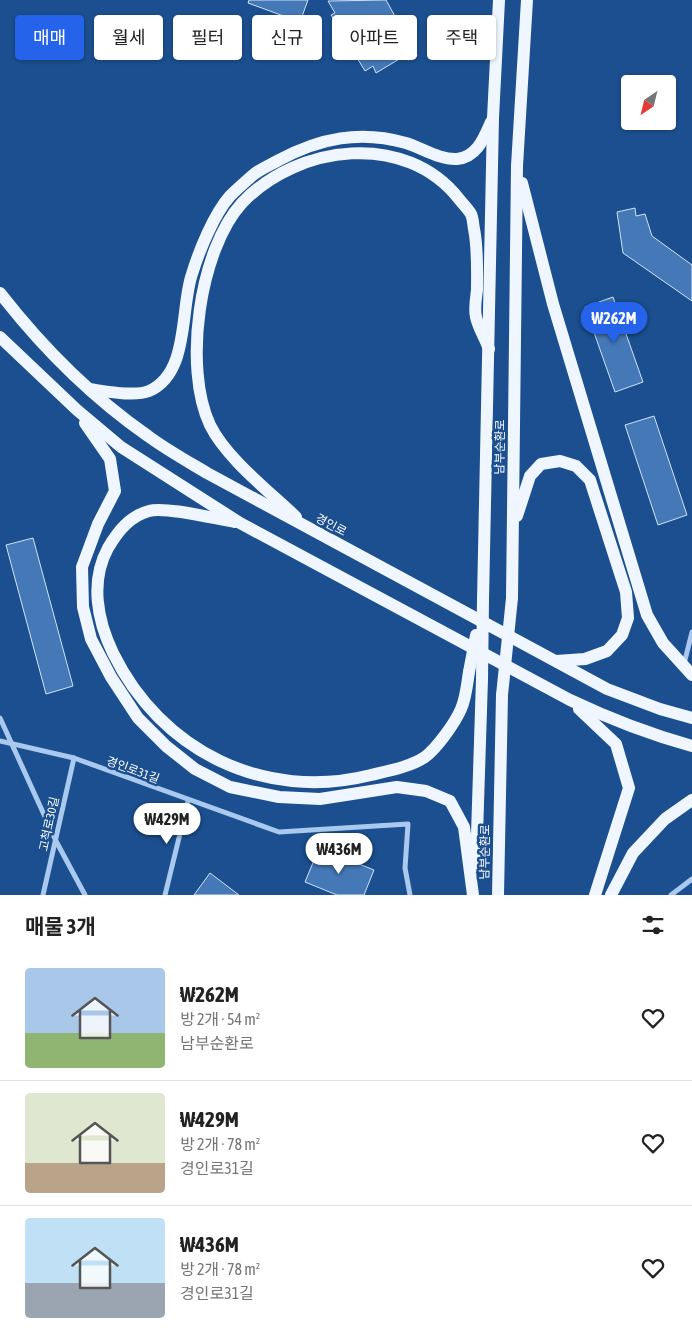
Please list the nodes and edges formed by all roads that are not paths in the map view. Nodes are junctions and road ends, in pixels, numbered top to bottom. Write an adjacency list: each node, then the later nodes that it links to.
1 (499, 0): 3 (main road, 남부순환로)
2 (527, 0): 4 (main road, 남부순환로)
3 (494, 118): 7 (main road, 남부순환로); 8 (main road)
4 (518, 166): 11 (main road, 남부순환로); 16 (main road)
5 (0, 293): 8 (main road, 경인로)
6 (0, 337): 9 (main road)
7 (489, 349): 12 (main road); 13 (main road, 남부순환로)
8 (89, 389): 12 (main road, 경인로)
9 (77, 410): 10 (main road); 32 (main road)
10 (240, 523): 13 (main road, bridge); 17 (main road)
11 (513, 528): 15 (main road); 33 (main road, 남부순환로, bridge)
12 (309, 529): 15 (main road, 경인로)
13 (483, 600): 32 (main road, 남부순환로, bridge)
14 (692, 632): 16 (street)
15 (556, 661): 19 (main road, 경인로)
16 (688, 671)
17 (570, 700): 22 (main road); 34 (main road)
18 (0, 718): 21 (street)
19 (692, 718)
20 (0, 741): 21 (street, 경인로31길)
21 (12, 744): 23 (street, 경인로31길); 26 (street)
22 (692, 746)
23 (74, 758): 25 (street, 경인로31길); 26 (street, 고척로30길)
24 (692, 800): 35 (main road)
25 (188, 801): 30 (street); 31 (street, 경인로31길)
26 (56, 841): 28 (street, 고척로30길); 29 (street)
27 (692, 879): 36 (street)
28 (44, 895)
29 (85, 895)
30 (165, 895)
31 (410, 895)
32 (474, 895)
33 (498, 895)
34 (595, 895)
35 (611, 895)
36 (671, 895)

